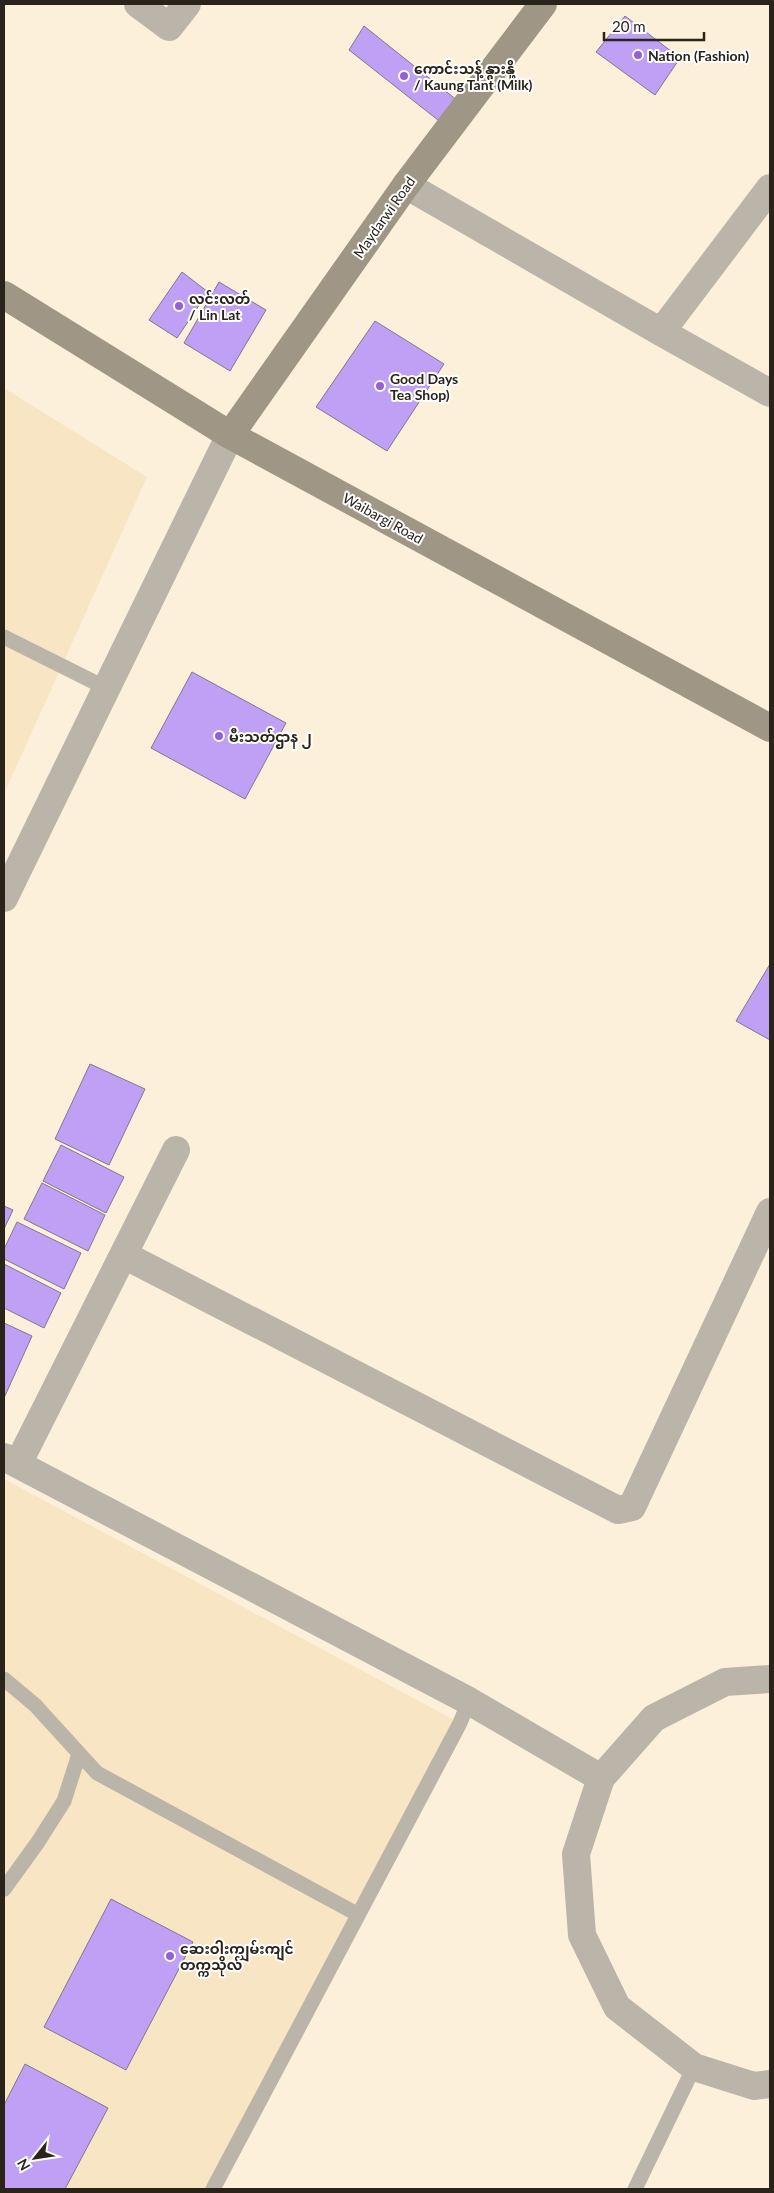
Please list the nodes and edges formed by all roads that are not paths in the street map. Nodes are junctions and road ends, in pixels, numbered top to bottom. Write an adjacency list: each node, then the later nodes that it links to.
1 (138, 4): 2 (street)
2 (187, 4)
3 (544, 4): 4 (street, Maydarwi Road)
4 (406, 185): 7 (street); 9 (street, Maydarwi Road)
5 (770, 188): 7 (street)
6 (4, 295): 9 (street, Waibargi Road)
7 (661, 332): 8 (street)
8 (770, 392)
9 (230, 434): 11 (street); 12 (street, Waibargi Road)
10 (4, 637): 11 (lane)
11 (106, 688): 13 (street)
12 (770, 728)
13 (4, 898)
14 (176, 1150): 16 (street)
15 (770, 1212): 16 (street)
16 (124, 1255): 17 (street)
17 (11, 1460): 20 (street)
18 (770, 1679): 22 (street)
19 (4, 1680): 21 (lane)
20 (469, 1701): 22 (street); 26 (lane)
21 (79, 1754): 23 (lane); 26 (lane)
22 (602, 1778): 27 (street)
23 (21, 1866): 24 (lane); 25 (lane)
24 (4, 1868)
25 (4, 1889)
26 (357, 1914): 29 (lane)
27 (694, 2067): 28 (street); 30 (lane)
28 (770, 2084)
29 (212, 2189)
30 (635, 2189)

